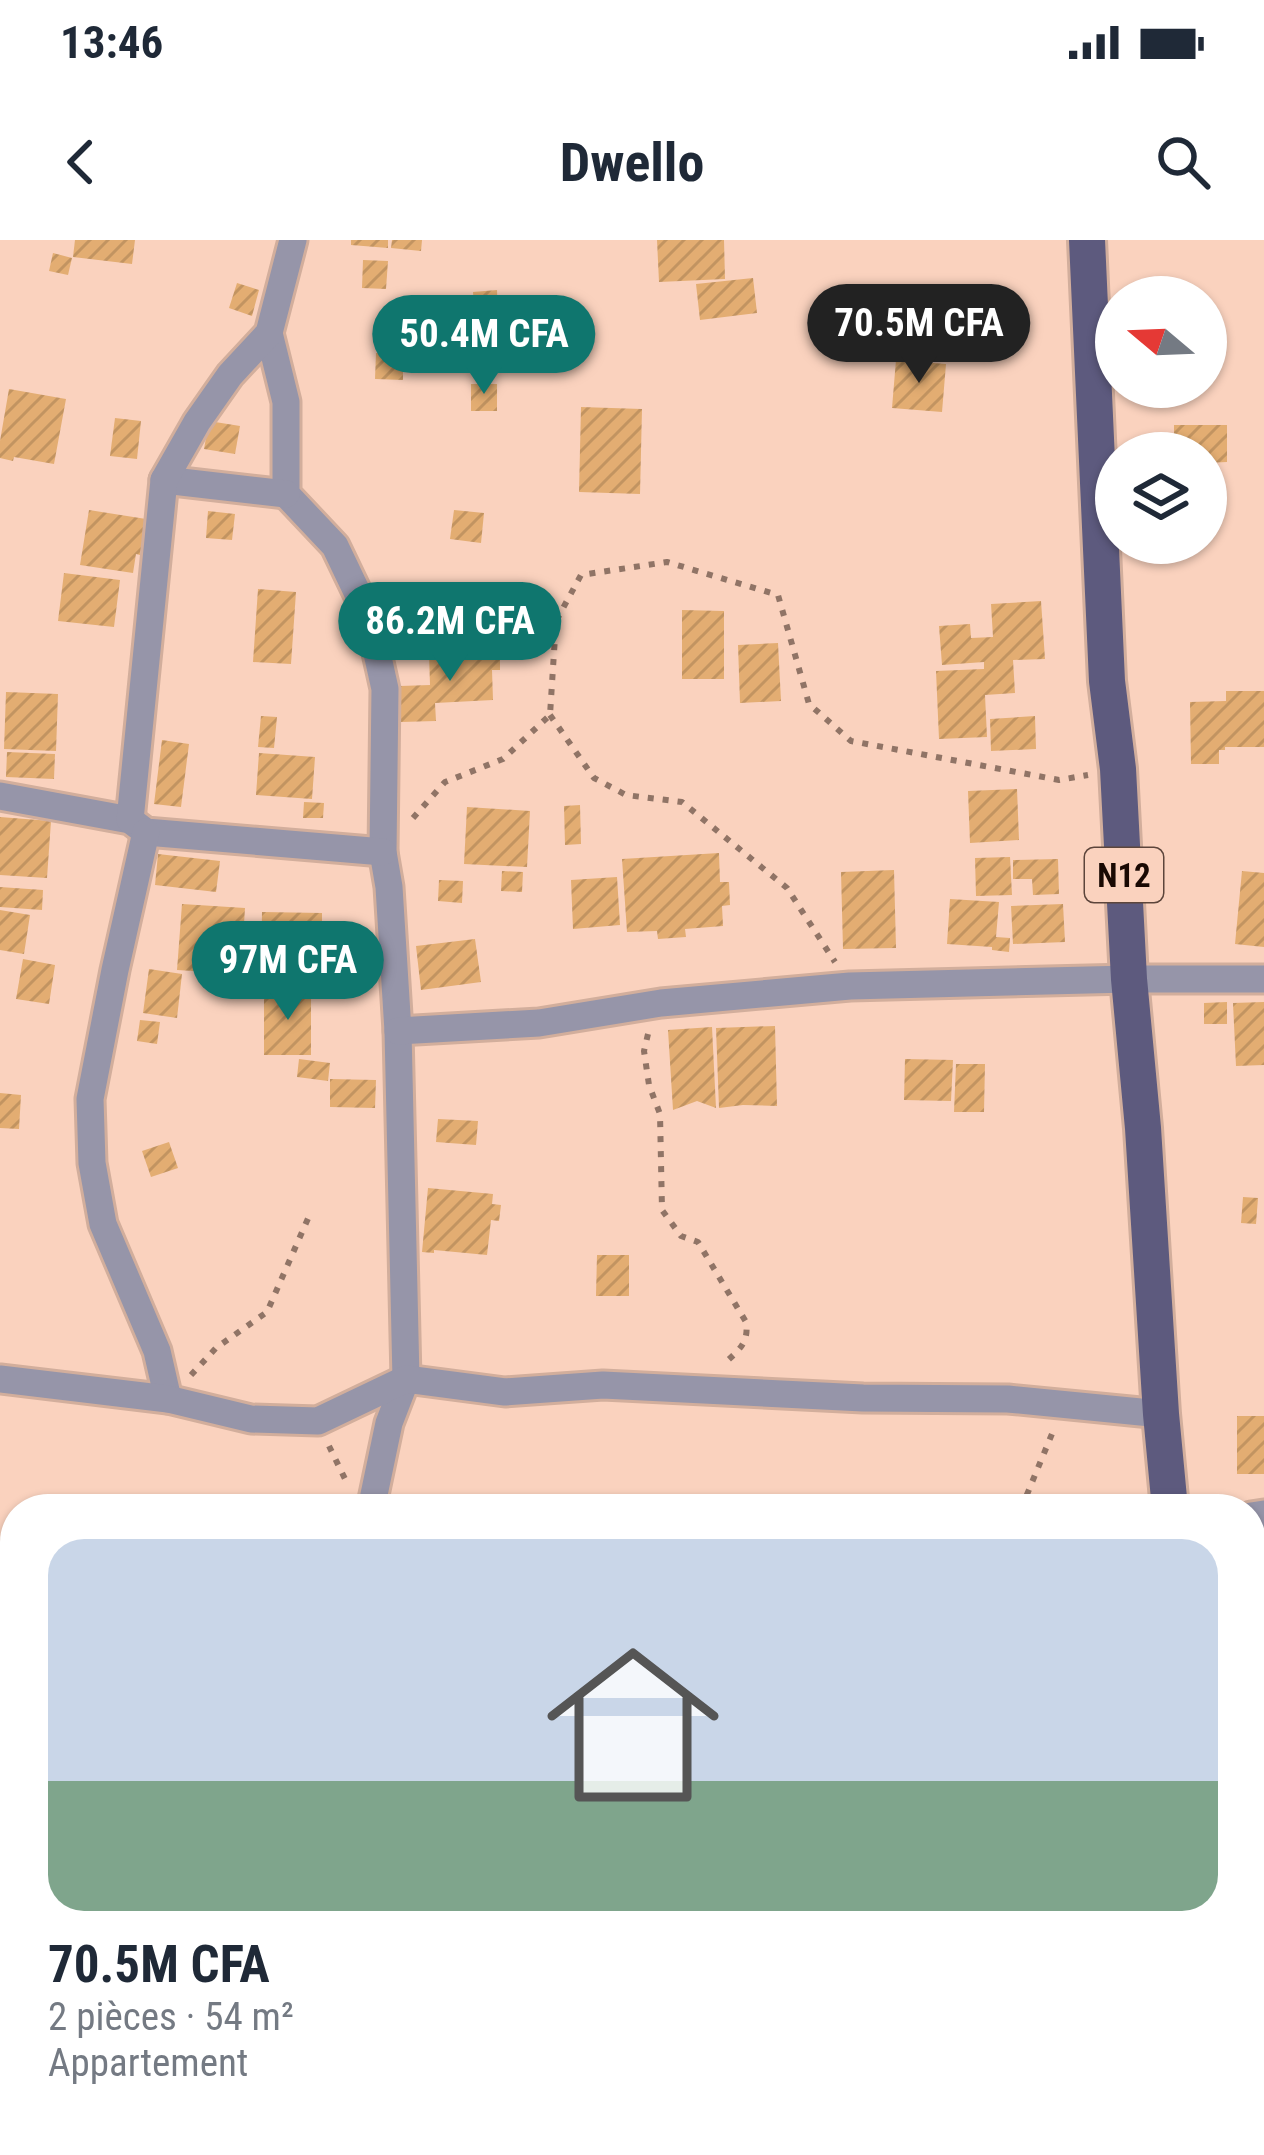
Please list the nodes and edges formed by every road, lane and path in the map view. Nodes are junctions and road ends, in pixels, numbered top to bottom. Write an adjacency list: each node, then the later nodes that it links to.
1 (293, 240): 3 (street)
2 (1087, 240): 7 (main road, N12)
3 (269, 333): 4 (street); 5 (street)
4 (164, 480): 5 (street); 9 (street)
5 (286, 494): 10 (street)
6 (550, 716): 7 (path); 10 (path); 13 (path)
7 (1118, 769): 11 (main road, N12)
8 (0, 796): 9 (street)
9 (138, 826): 10 (street); 20 (street)
10 (383, 852): 15 (street)
11 (1129, 979): 12 (street); 13 (street); 22 (main road, N12)
12 (1264, 979)
13 (850, 986): 14 (street)
14 (661, 1004): 15 (street); 17 (path)
15 (398, 1031): 18 (street)
16 (310, 1214): 20 (path)
17 (723, 1364)
18 (406, 1379): 21 (street); 23 (street); 25 (street)
19 (4, 1388): 20 (street)
20 (168, 1399): 23 (street)
21 (1064, 1404): 22 (street); 26 (path)
22 (1161, 1414): 27 (main road, N12)
23 (318, 1421): 24 (path)
24 (358, 1494)
25 (363, 1494)
26 (1027, 1494)
27 (1169, 1494)

